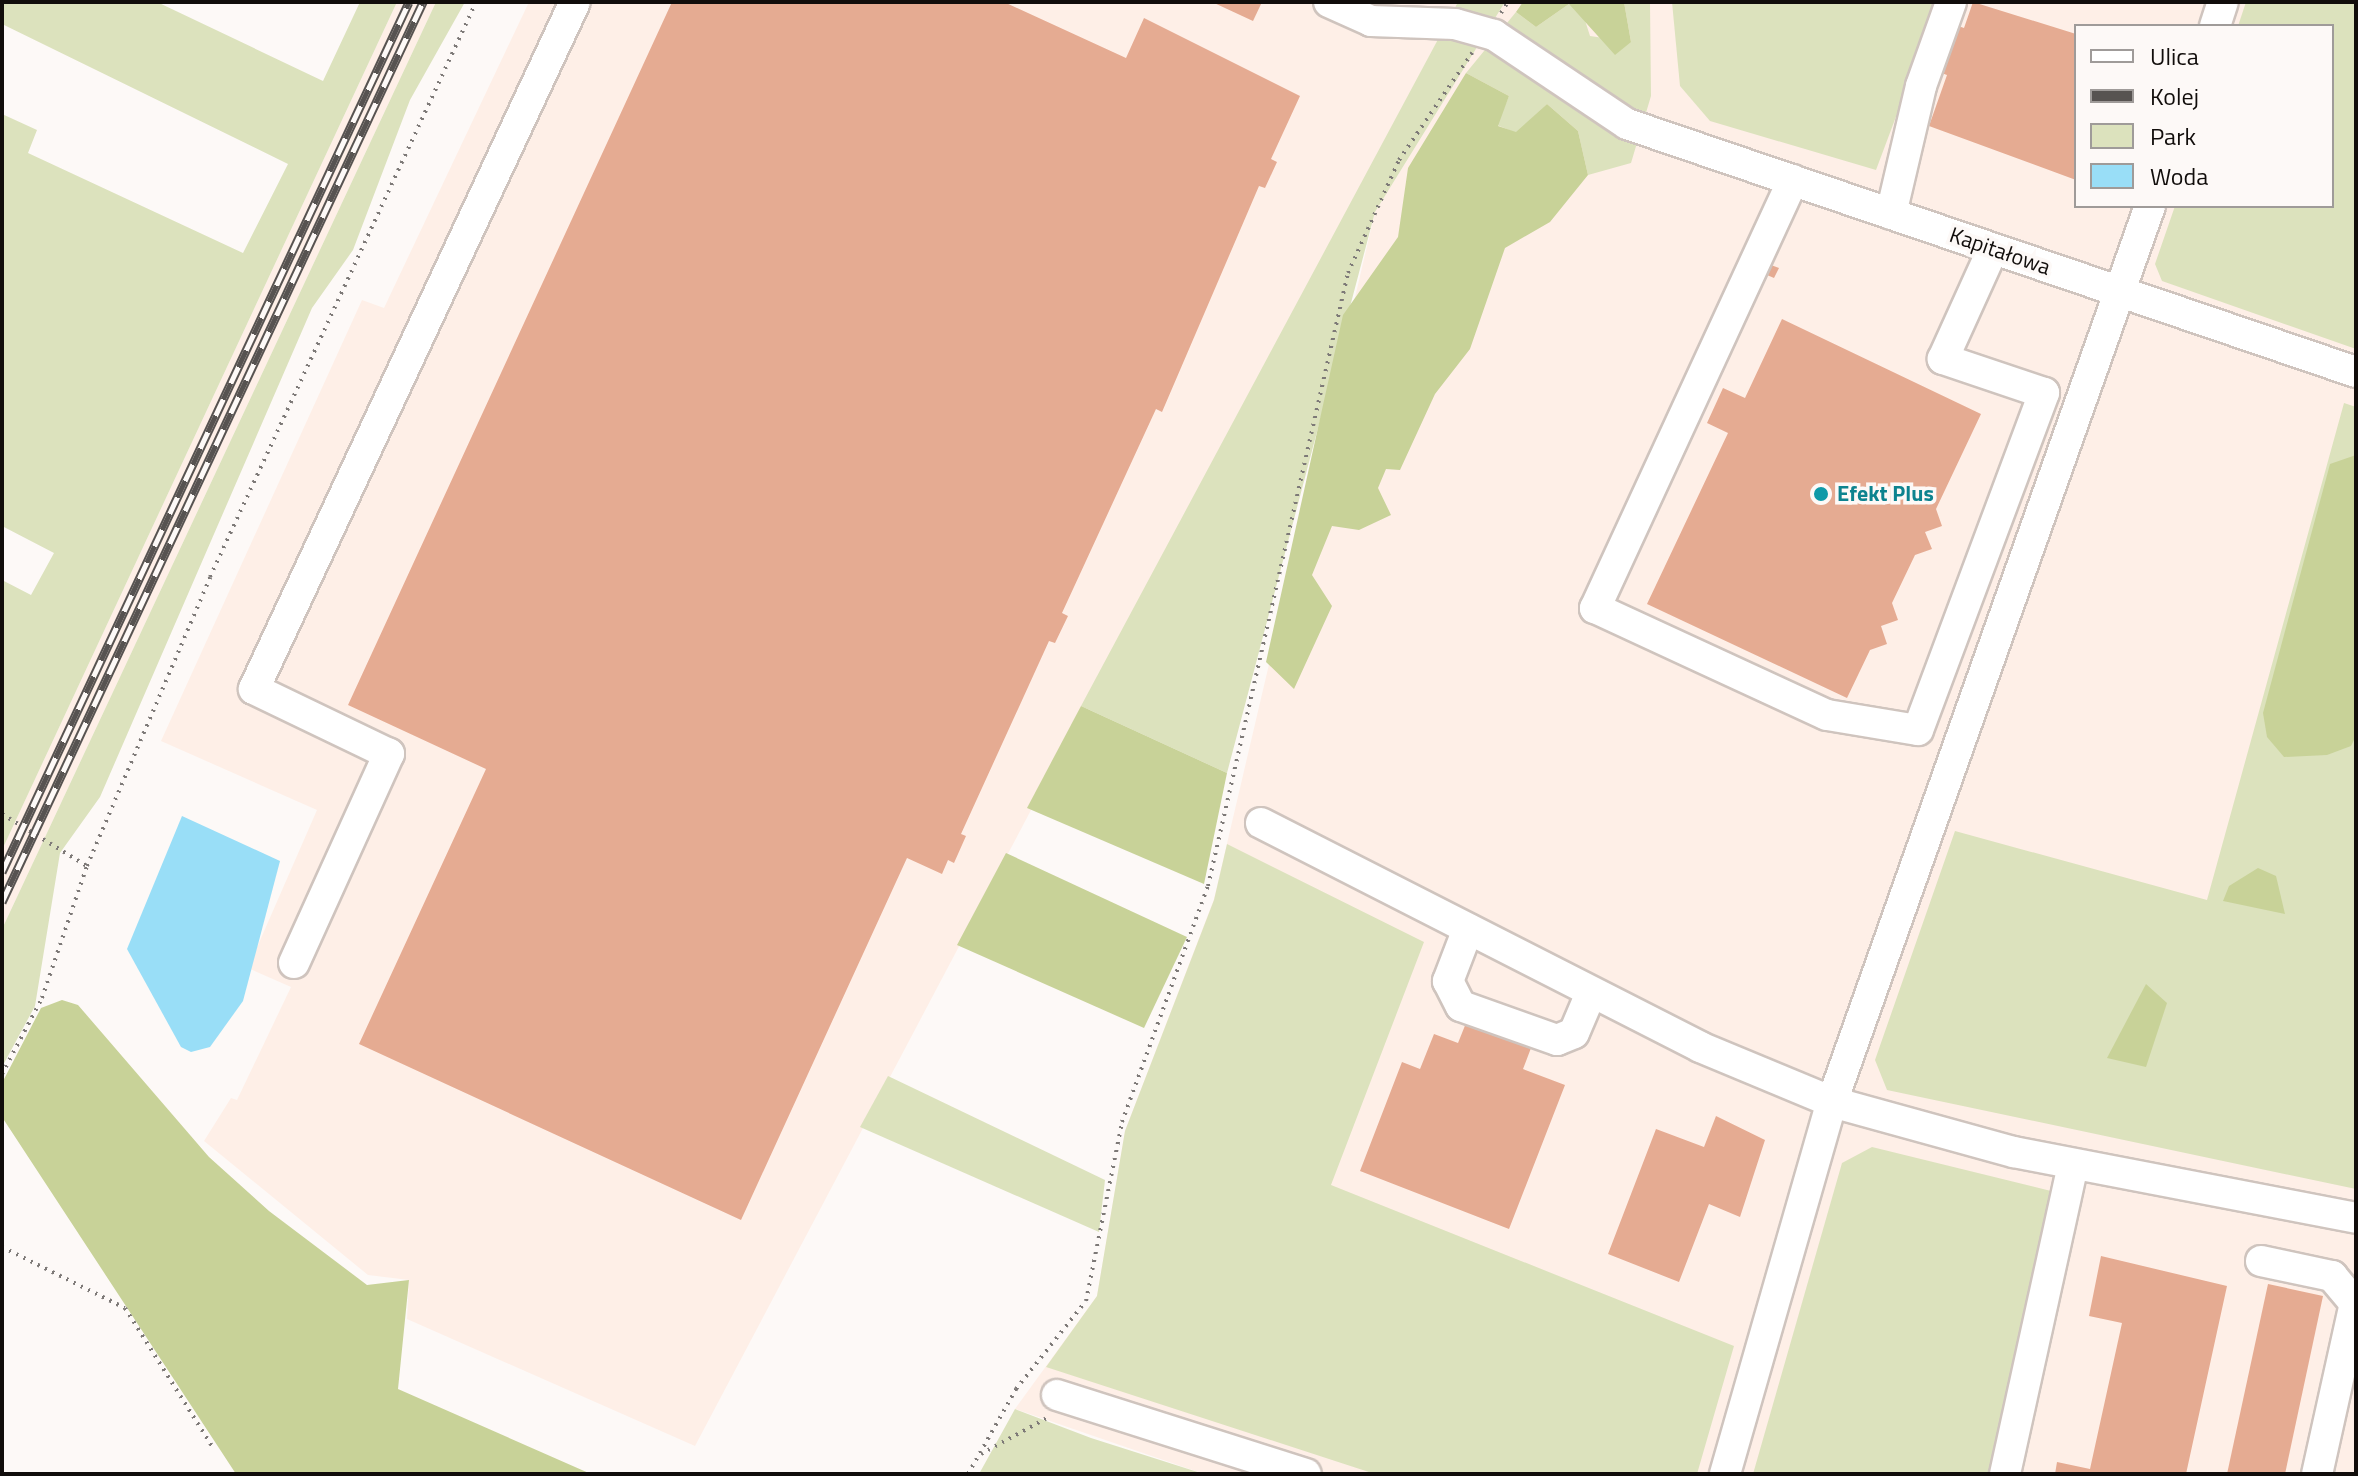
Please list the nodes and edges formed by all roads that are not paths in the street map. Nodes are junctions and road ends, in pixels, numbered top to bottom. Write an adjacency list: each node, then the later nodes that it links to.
1 (575, 2): 14 (street)
2 (1329, 2): 6 (street, Kapitałowa)
3 (1951, 2): 8 (street)
4 (2223, 2): 5 (street)
5 (2216, 24)
6 (1793, 180): 8 (street, Kapitałowa); 9 (street)
7 (2149, 208): 10 (street)
8 (1891, 214): 9 (street, Kapitałowa)
9 (1993, 249): 10 (street, Kapitałowa)
10 (2120, 292): 11 (street, Kapitałowa); 16 (street)
11 (2356, 372)
12 (1261, 823): 13 (street)
13 (1468, 929): 15 (street); 15 (street)
14 (294, 963)
15 (1591, 993): 16 (street)
16 (1832, 1102): 17 (street); 23 (street)
17 (2073, 1164): 18 (street); 24 (street)
18 (2356, 1218)
19 (2261, 1261): 21 (street)
20 (1062, 1397): 22 (street)
21 (2344, 1408): 25 (street)
22 (1306, 1474)
23 (1725, 1474)
24 (2005, 1474)
25 (2317, 1474)

